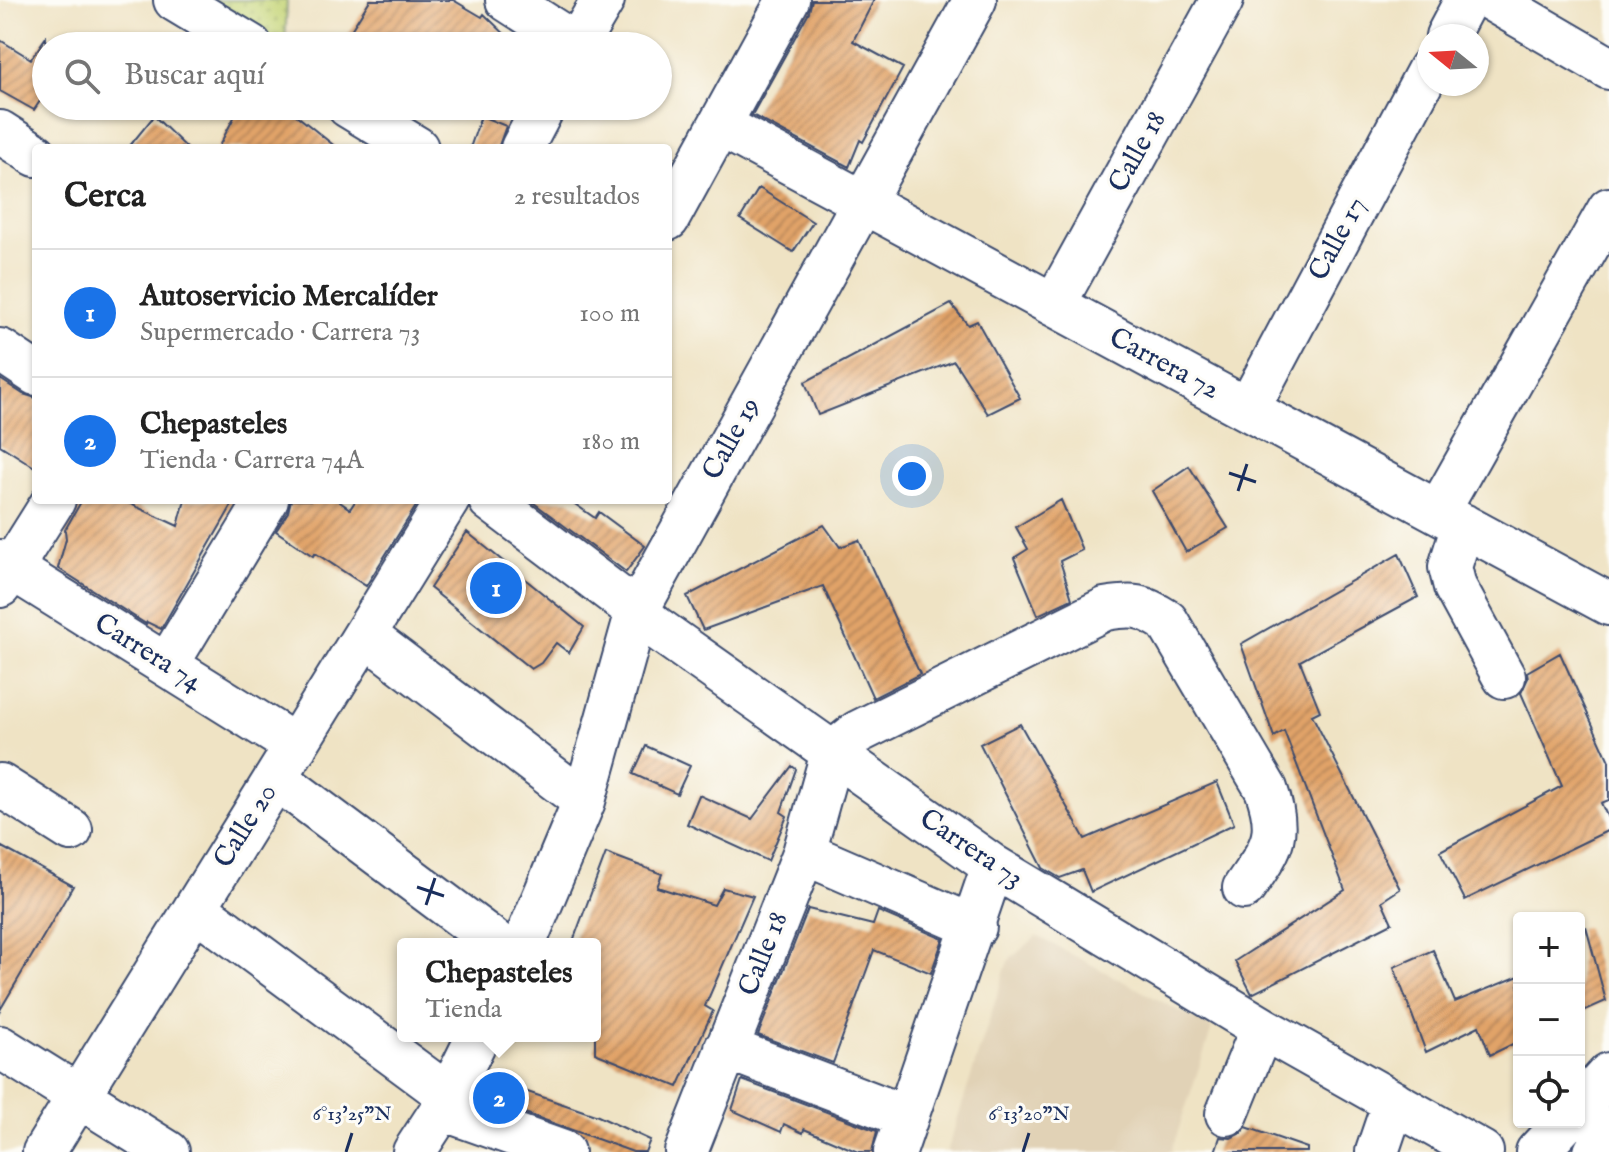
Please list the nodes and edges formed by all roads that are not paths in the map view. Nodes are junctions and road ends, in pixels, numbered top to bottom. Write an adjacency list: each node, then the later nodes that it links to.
1 (175, 0): 10 (street)
2 (507, 0): 11 (street)
3 (603, 0): 12 (street)
4 (788, 0): 17 (street)
5 (975, 0): 22 (street, Calle 19)
6 (1222, 0): 25 (street, Calle 18)
7 (1466, 0): 9 (street)
8 (1492, 0): 13 (street)
9 (1453, 24)
10 (228, 32)
11 (555, 32)
12 (584, 32)
13 (1609, 68)
14 (1417, 92): 28 (street, Calle 17)
15 (371, 120): 19 (street)
16 (537, 120): 20 (street)
17 (720, 125): 22 (street, Carrera 72); 24 (street)
18 (0, 132): 21 (street)
19 (410, 144)
20 (524, 144)
21 (32, 152)
22 (863, 202): 25 (street, Carrera 72); 36 (street, Calle 19)
23 (1609, 209): 33 (street)
24 (672, 212)
25 (1054, 305): 28 (street, Carrera 72)
26 (0, 350): 27 (street)
27 (32, 371)
28 (1248, 409): 33 (street, Carrera 72)
29 (51, 504): 34 (street)
30 (265, 504): 38 (street)
31 (446, 504): 37 (street, Calle 20)
32 (503, 505): 36 (street, Carrera 73)
33 (1451, 519): 35 (street, Carrera 72); 39 (street)
34 (4, 572): 38 (street, Carrera 74)
35 (1609, 604)
36 (637, 611): 40 (street, Carrera 73); 43 (street, Calle 19)
37 (365, 635): 41 (street, Calle 20); 43 (street)
38 (167, 665): 41 (street, Carrera 74)
39 (1504, 677)
40 (832, 753): 45 (street, Calle 18); 46 (street, Carrera 73); 47 (street)
41 (286, 762): 48 (street, Calle 20); 50 (street, Carrera 74)
42 (0, 785): 44 (street)
43 (584, 801): 51 (street, Calle 19)
44 (71, 830)
45 (804, 853): 49 (street); 55 (street, Calle 18)
46 (993, 866): 49 (street); 52 (street, Carrera 73)
47 (1244, 888)
48 (195, 908): 57 (street, Calle 20); 59 (street)
49 (975, 927): 64 (street)
50 (491, 938)
51 (527, 938)
52 (1262, 1028): 60 (street, Carrera 73); 61 (street)
53 (475, 1042): 59 (street)
54 (0, 1047): 57 (street)
55 (726, 1048): 64 (street); 69 (street, Calle 18)
56 (1609, 1074): 58 (street)
57 (79, 1095): 65 (street, Calle 20); 66 (street)
58 (1585, 1100)
59 (445, 1102): 67 (street); 68 (street)
60 (1394, 1102): 70 (street); 71 (street, Carrera 73)
61 (1227, 1114)
62 (1559, 1128): 72 (street)
63 (1609, 1128): 73 (street)
64 (901, 1134)
65 (44, 1152)
66 (168, 1152)
67 (414, 1152)
68 (563, 1152)
69 (686, 1152)
70 (1377, 1152)
71 (1482, 1152)
72 (1537, 1152)
73 (1595, 1152)

